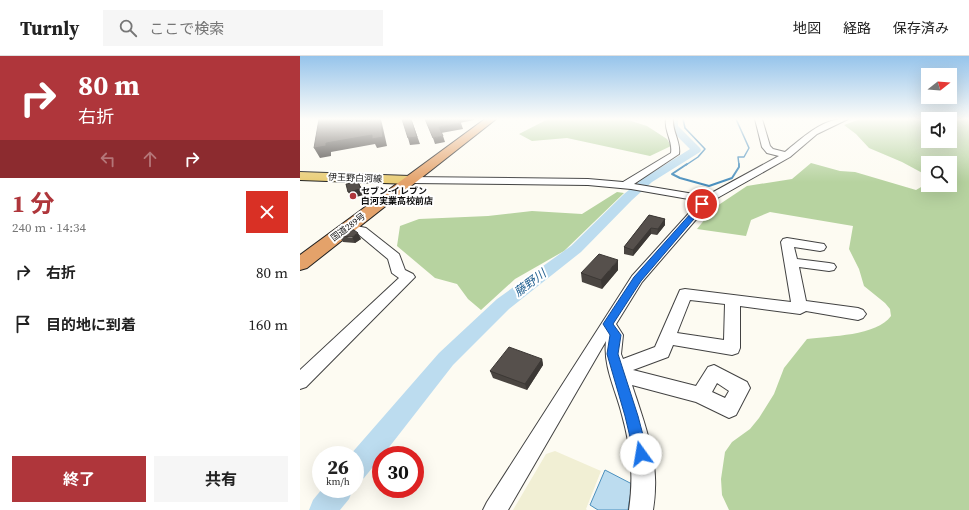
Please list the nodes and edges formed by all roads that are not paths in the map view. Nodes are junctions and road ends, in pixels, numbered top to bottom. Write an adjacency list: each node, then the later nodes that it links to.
1 (463, 140): 7 (highway, 国道289号)
2 (673, 140): 8 (street)
3 (764, 140): 5 (street)
4 (804, 140): 5 (street)
5 (787, 155): 9 (street)
6 (300, 176): 7 (main road, 伊王野白河線)
7 (410, 180): 8 (street); 10 (highway, 国道289号)
8 (628, 185): 9 (street)
9 (708, 199): 18 (street)
10 (347, 228): 13 (highway, 国道289号); 21 (street)
11 (820, 247): 12 (street)
12 (791, 262): 14 (street); 16 (street)
13 (300, 264)
14 (829, 267)
15 (733, 300): 16 (street); 19 (street); 19 (street)
16 (799, 305): 17 (street)
17 (858, 314)
18 (608, 324): 20 (street); 23 (street)
19 (667, 338): 20 (street)
20 (618, 371): 22 (street); 24 (street)
21 (300, 380)
22 (700, 394)
23 (495, 510)
24 (641, 510)

